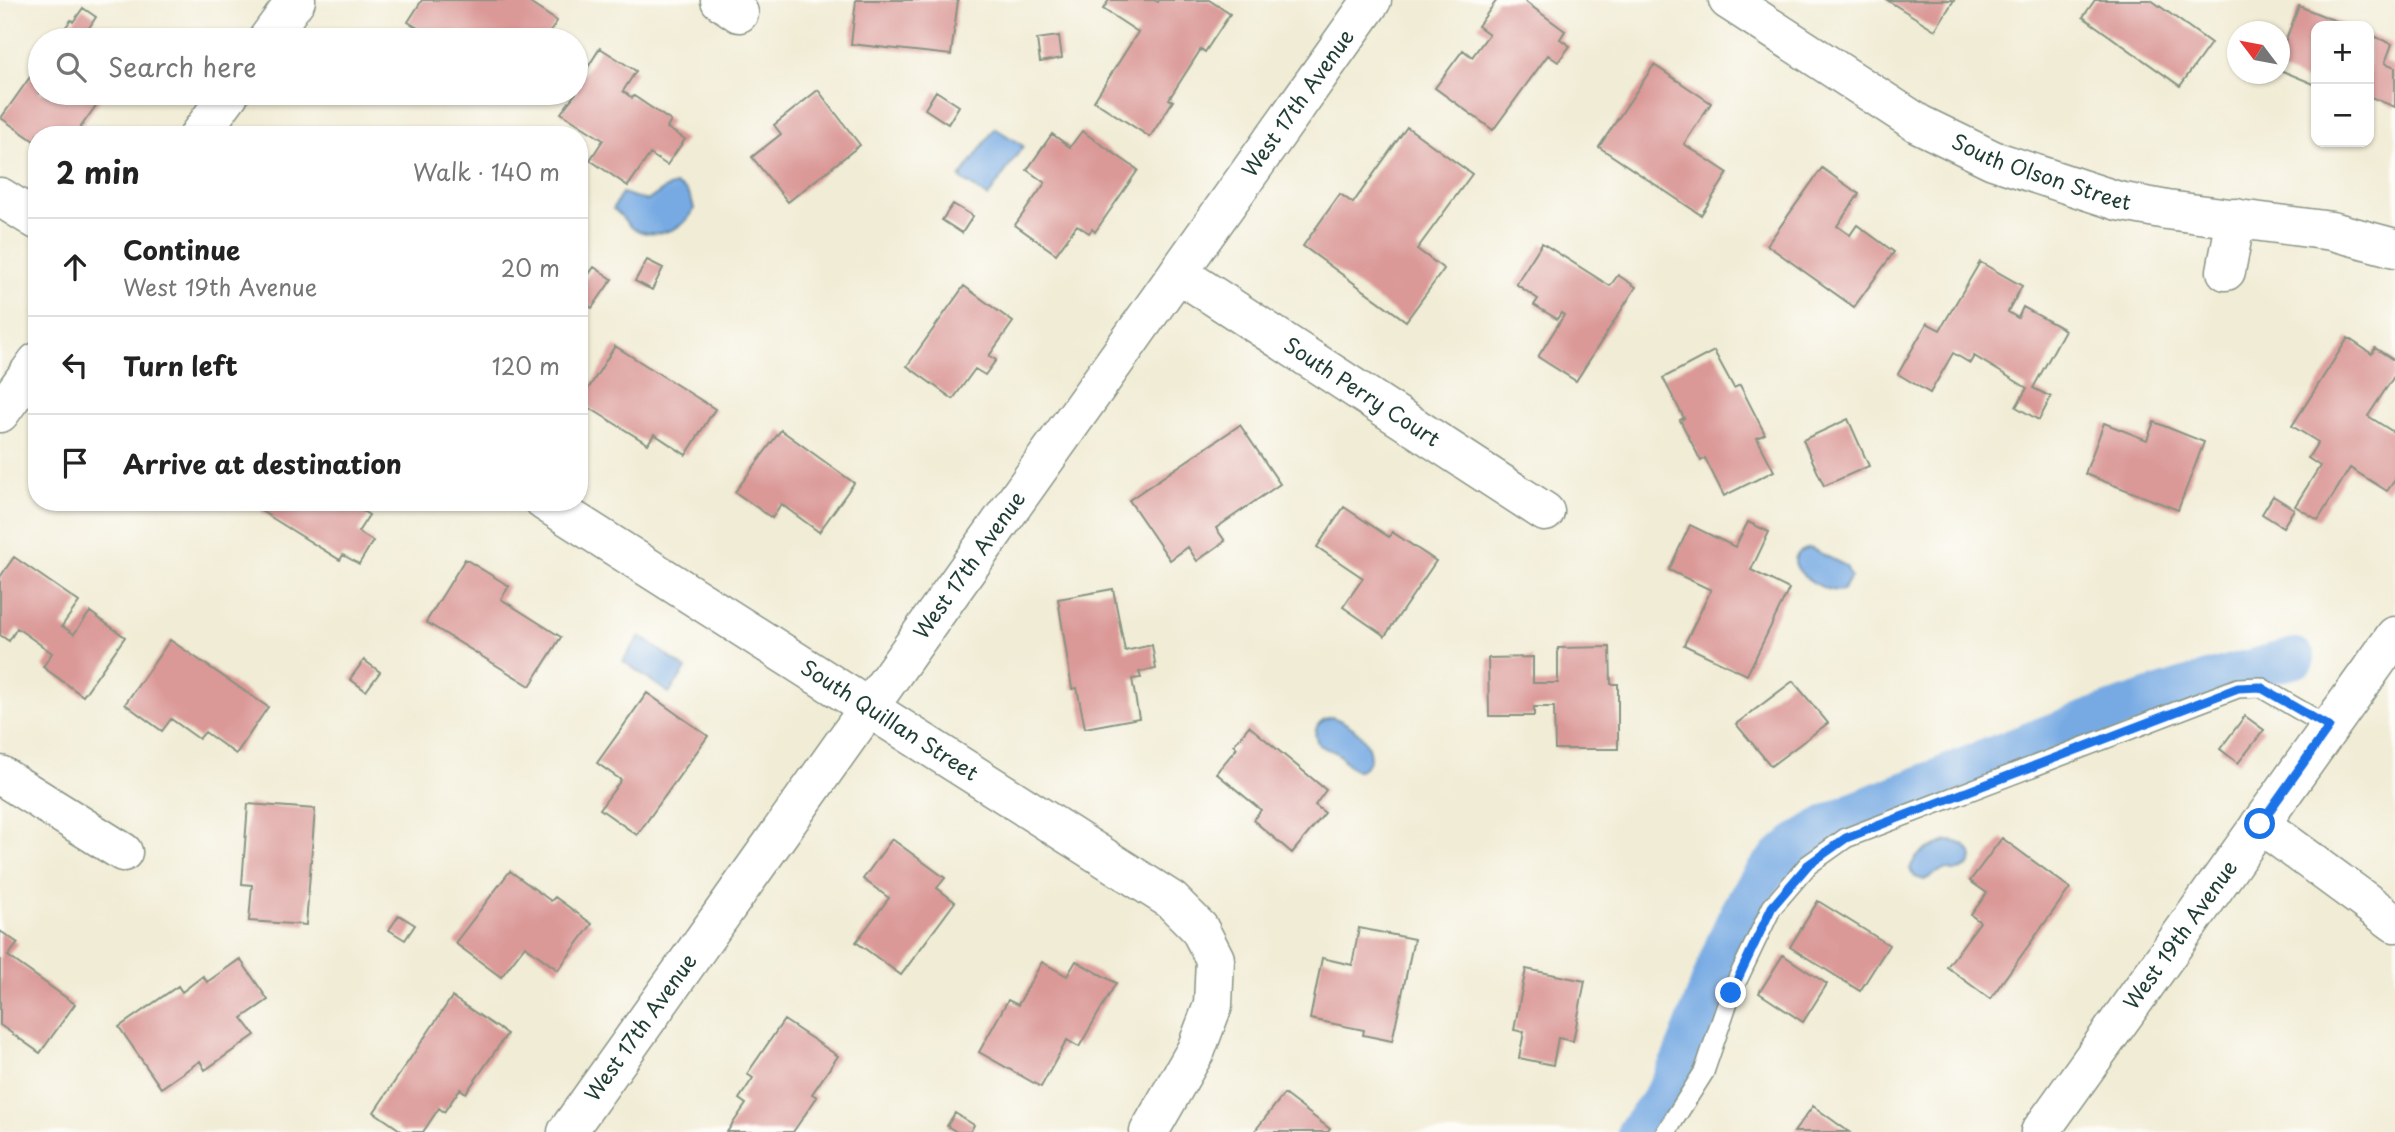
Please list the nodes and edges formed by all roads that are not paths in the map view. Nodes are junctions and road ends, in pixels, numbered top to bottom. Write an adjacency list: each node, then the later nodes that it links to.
1 (296, 0): 4 (street)
2 (1372, 0): 12 (street, West 17th Avenue)
3 (1728, 0): 9 (street, South Olson Street)
4 (276, 28)
5 (221, 105): 6 (street)
6 (206, 126)
7 (0, 197): 8 (street)
8 (28, 214)
9 (2236, 218): 10 (street, South Olson Street); 11 (street)
10 (2395, 248)
11 (2226, 271)
12 (1178, 273): 16 (street, South Perry Court); 18 (street, West 17th Avenue)
13 (28, 374): 14 (street)
14 (0, 413)
15 (559, 511): 18 (street, South Quillan Street)
16 (1545, 512)
17 (2395, 636): 19 (street, West 19th Avenue)
18 (869, 708): 24 (street, West 17th Avenue); 25 (street, South Quillan Street)
19 (2329, 727): 21 (street, West 19th Avenue); 26 (lane)
20 (0, 775): 22 (street)
21 (2260, 824): 23 (street); 27 (street, West 19th Avenue)
22 (123, 852)
23 (2395, 923)
24 (567, 1132)
25 (1149, 1132)
26 (1666, 1132)
27 (2040, 1132)

